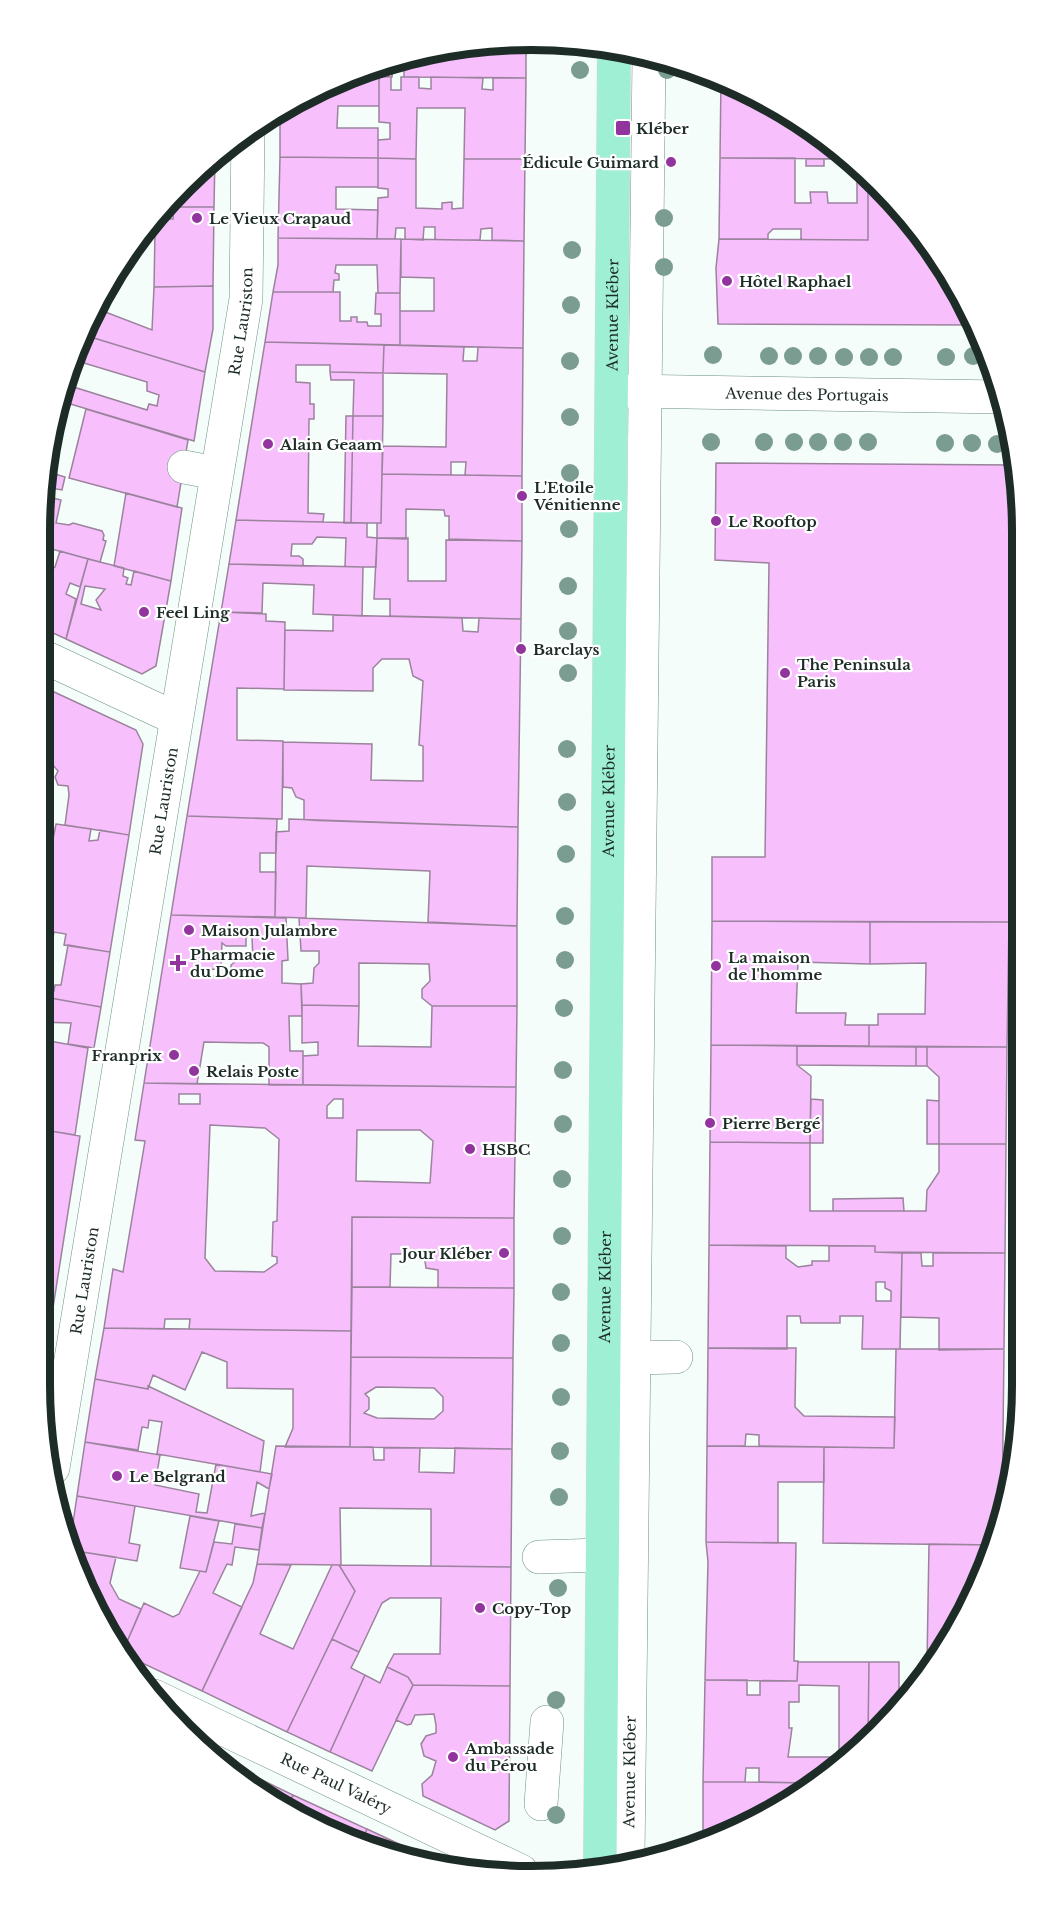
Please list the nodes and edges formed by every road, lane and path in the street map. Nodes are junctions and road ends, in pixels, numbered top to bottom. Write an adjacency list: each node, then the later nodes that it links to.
1 (614, 57): 5 (main road, Avenue Kléber)
2 (649, 64): 4 (street, Avenue Kléber)
3 (248, 142): 8 (street, Rue Lauriston)
4 (645, 391): 5 (street, Avenue des Portugais); 6 (street, Avenue des Portugais); 12 (street, Avenue Kléber)
5 (610, 392): 14 (main road, Avenue Kléber)
6 (993, 397)
7 (183, 467): 8 (street)
8 (216, 473): 10 (street, Rue Lauriston)
9 (50, 660): 10 (street)
10 (175, 718): 13 (street, Rue Lauriston)
11 (676, 1357): 12 (street)
12 (634, 1358): 19 (street, Avenue Kléber)
13 (55, 1454)
14 (601, 1555): 15 (street); 20 (main road, Avenue Kléber)
15 (538, 1557)
16 (173, 1705): 21 (street, Rue Paul Valéry)
17 (547, 1722): 18 (street)
18 (541, 1804)
19 (628, 1855)
20 (600, 1860)
21 (507, 1864)

